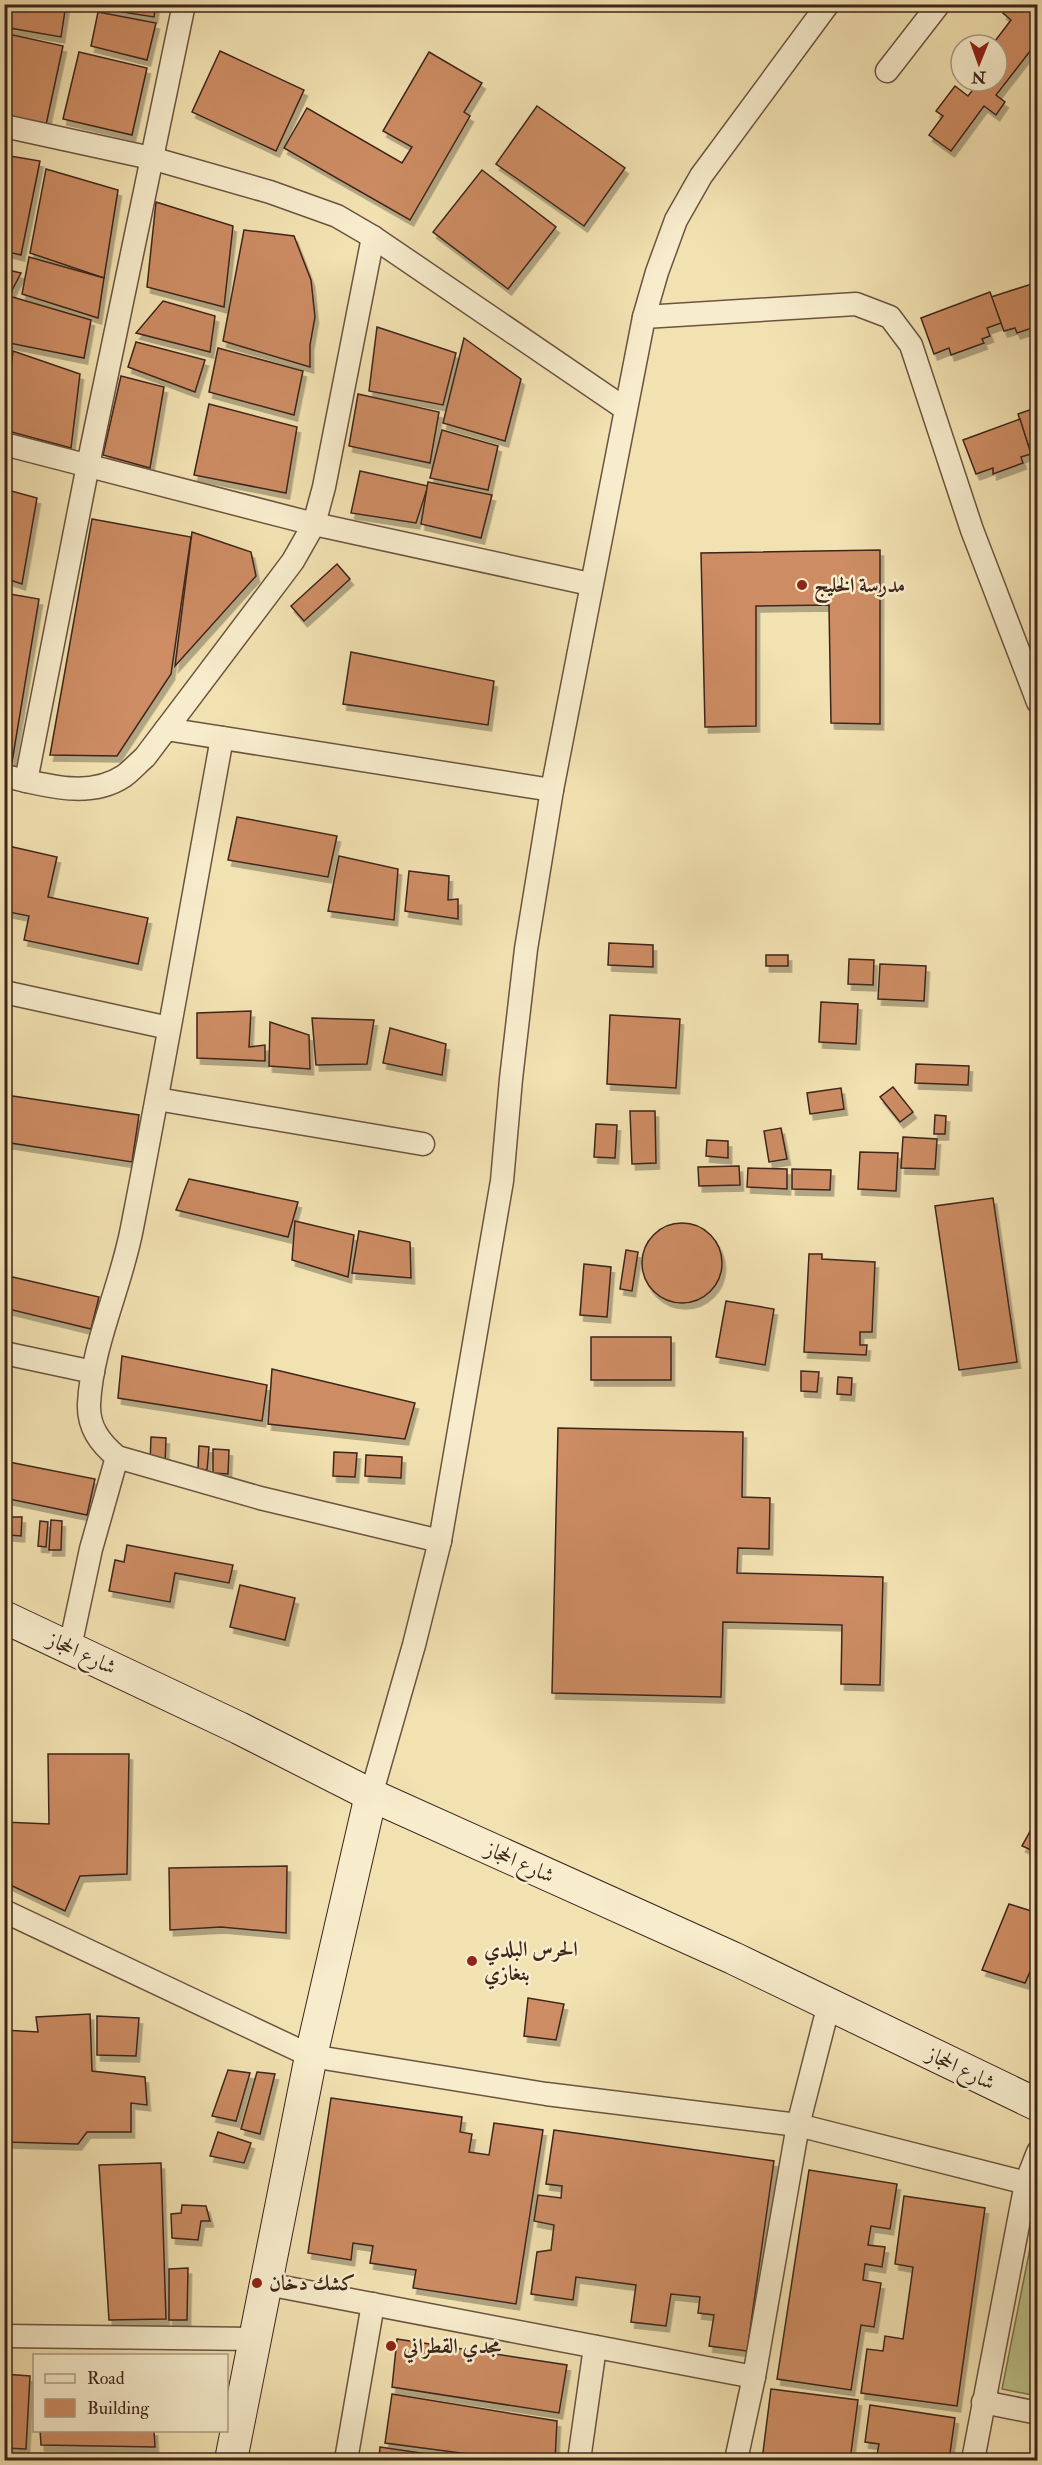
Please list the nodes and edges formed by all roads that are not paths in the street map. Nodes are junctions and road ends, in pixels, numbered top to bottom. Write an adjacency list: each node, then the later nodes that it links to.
1 (184, 4): 6 (street)
2 (828, 4): 8 (street)
3 (939, 4): 4 (street)
4 (887, 71)
5 (4, 126): 6 (street)
6 (151, 158): 7 (street); 11 (street)
7 (373, 237): 9 (street); 12 (street)
8 (644, 317): 9 (street); 14 (street)
9 (624, 408): 13 (street)
10 (4, 444): 11 (street)
11 (88, 465): 12 (street); 17 (street)
12 (314, 524): 13 (street); 15 (street)
13 (590, 584): 18 (street)
14 (1038, 702)
15 (166, 729): 16 (street); 17 (street)
16 (222, 738): 18 (street); 20 (street)
17 (15, 779)
18 (552, 790): 26 (street)
19 (4, 992): 20 (street)
20 (169, 1028): 21 (street)
21 (157, 1099): 22 (street); 24 (street)
22 (423, 1144)
23 (4, 1353): 24 (street)
24 (93, 1372): 25 (street)
25 (117, 1457): 26 (street); 28 (street)
26 (440, 1542): 29 (street)
27 (4, 1617): 28 (main road, شارع الحجاز)
28 (69, 1647): 29 (main road, شارع الحجاز)
29 (371, 1795): 31 (main road, شارع الحجاز); 32 (main road)
30 (4, 1911): 32 (street)
31 (829, 2004): 33 (main road, شارع الحجاز); 34 (street)
32 (311, 2056): 34 (street); 37 (main road)
33 (1038, 2105)
34 (798, 2124): 36 (street); 42 (street)
35 (1038, 2152): 36 (street)
36 (1026, 2183): 43 (street)
37 (267, 2284): 38 (street); 40 (main road)
38 (373, 2304): 41 (street); 46 (street)
39 (4, 2336): 40 (street)
40 (256, 2339): 45 (main road)
41 (595, 2347): 42 (street); 47 (street)
42 (754, 2377): 48 (street)
43 (982, 2402): 44 (street); 49 (street)
44 (1038, 2413)
45 (231, 2460)
46 (346, 2460)
47 (579, 2460)
48 (736, 2460)
49 (973, 2460)

